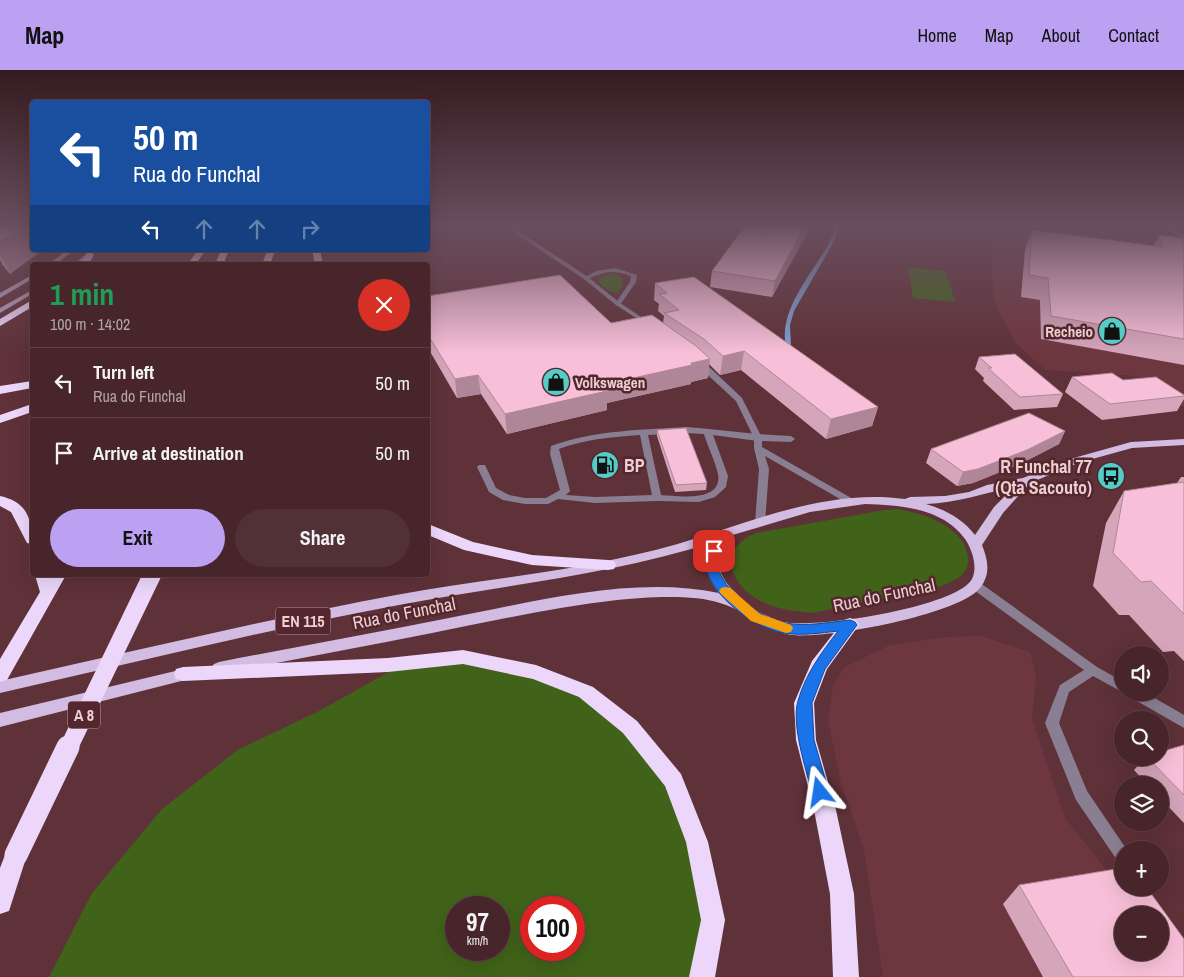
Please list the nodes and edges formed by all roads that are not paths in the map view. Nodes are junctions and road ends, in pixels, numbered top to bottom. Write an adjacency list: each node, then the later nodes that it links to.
1 (572, 268): 5 (street)
2 (607, 268): 5 (street)
3 (609, 268): 9 (street)
4 (30, 278): 7 (main road)
5 (586, 278): 9 (street)
6 (30, 293): 10 (main road)
7 (0, 296)
8 (30, 304): 11 (highway)
9 (618, 304): 12 (street)
10 (0, 311)
11 (0, 323)
12 (659, 332)
13 (690, 355): 22 (street)
14 (30, 385): 15 (highway)
15 (0, 390)
16 (30, 409): 17 (highway)
17 (0, 418)
18 (707, 431): 19 (street); 22 (street); 26 (street)
19 (644, 434): 25 (street); 26 (street)
20 (791, 439): 22 (street)
21 (1184, 442): 24 (main road, Rua do Funchal)
22 (758, 443): 28 (street); 30 (street)
23 (482, 468): 25 (street)
24 (1026, 481): 29 (main road, Rua do Funchal); 34 (main road, Rua do Funchal)
25 (557, 496): 26 (street)
26 (657, 498)
27 (0, 500): 33 (highway)
28 (850, 501): 29 (main road, Rua do Funchal); 30 (main road, Rua do Funchal)
29 (903, 502): 34 (main road, Rua do Funchal)
30 (760, 523): 32 (main road, Rua do Funchal)
31 (430, 531): 35 (highway)
32 (725, 533): 35 (main road, Rua do Funchal / EN 115); 41 (main road, Rua do Funchal)
33 (30, 535)
34 (976, 544): 39 (main road, Rua do Funchal)
35 (608, 565): 47 (main road, Rua do Funchal / EN 115)
36 (44, 577): 40 (highway)
37 (57, 577): 40 (highway)
38 (151, 577): 52 (highway, A 8, bridge)
39 (975, 586): 42 (main road, Rua do Funchal); 43 (street)
40 (48, 593): 45 (highway)
41 (755, 617): 42 (main road, Rua do Funchal); 44 (main road, Rua do Funchal / EN 115)
42 (850, 625): 56 (highway)
43 (1093, 670): 46 (street); 51 (street)
44 (183, 674): 49 (main road, Rua do Funchal / EN 115); 55 (highway)
45 (0, 675)
46 (1114, 682)
47 (0, 687)
48 (1148, 701): 50 (street)
49 (0, 720)
50 (1184, 722)
51 (1114, 843)
52 (16, 855): 53 (highway, A 8); 54 (highway)
53 (0, 888)
54 (0, 902)
55 (702, 977)
56 (846, 977)

